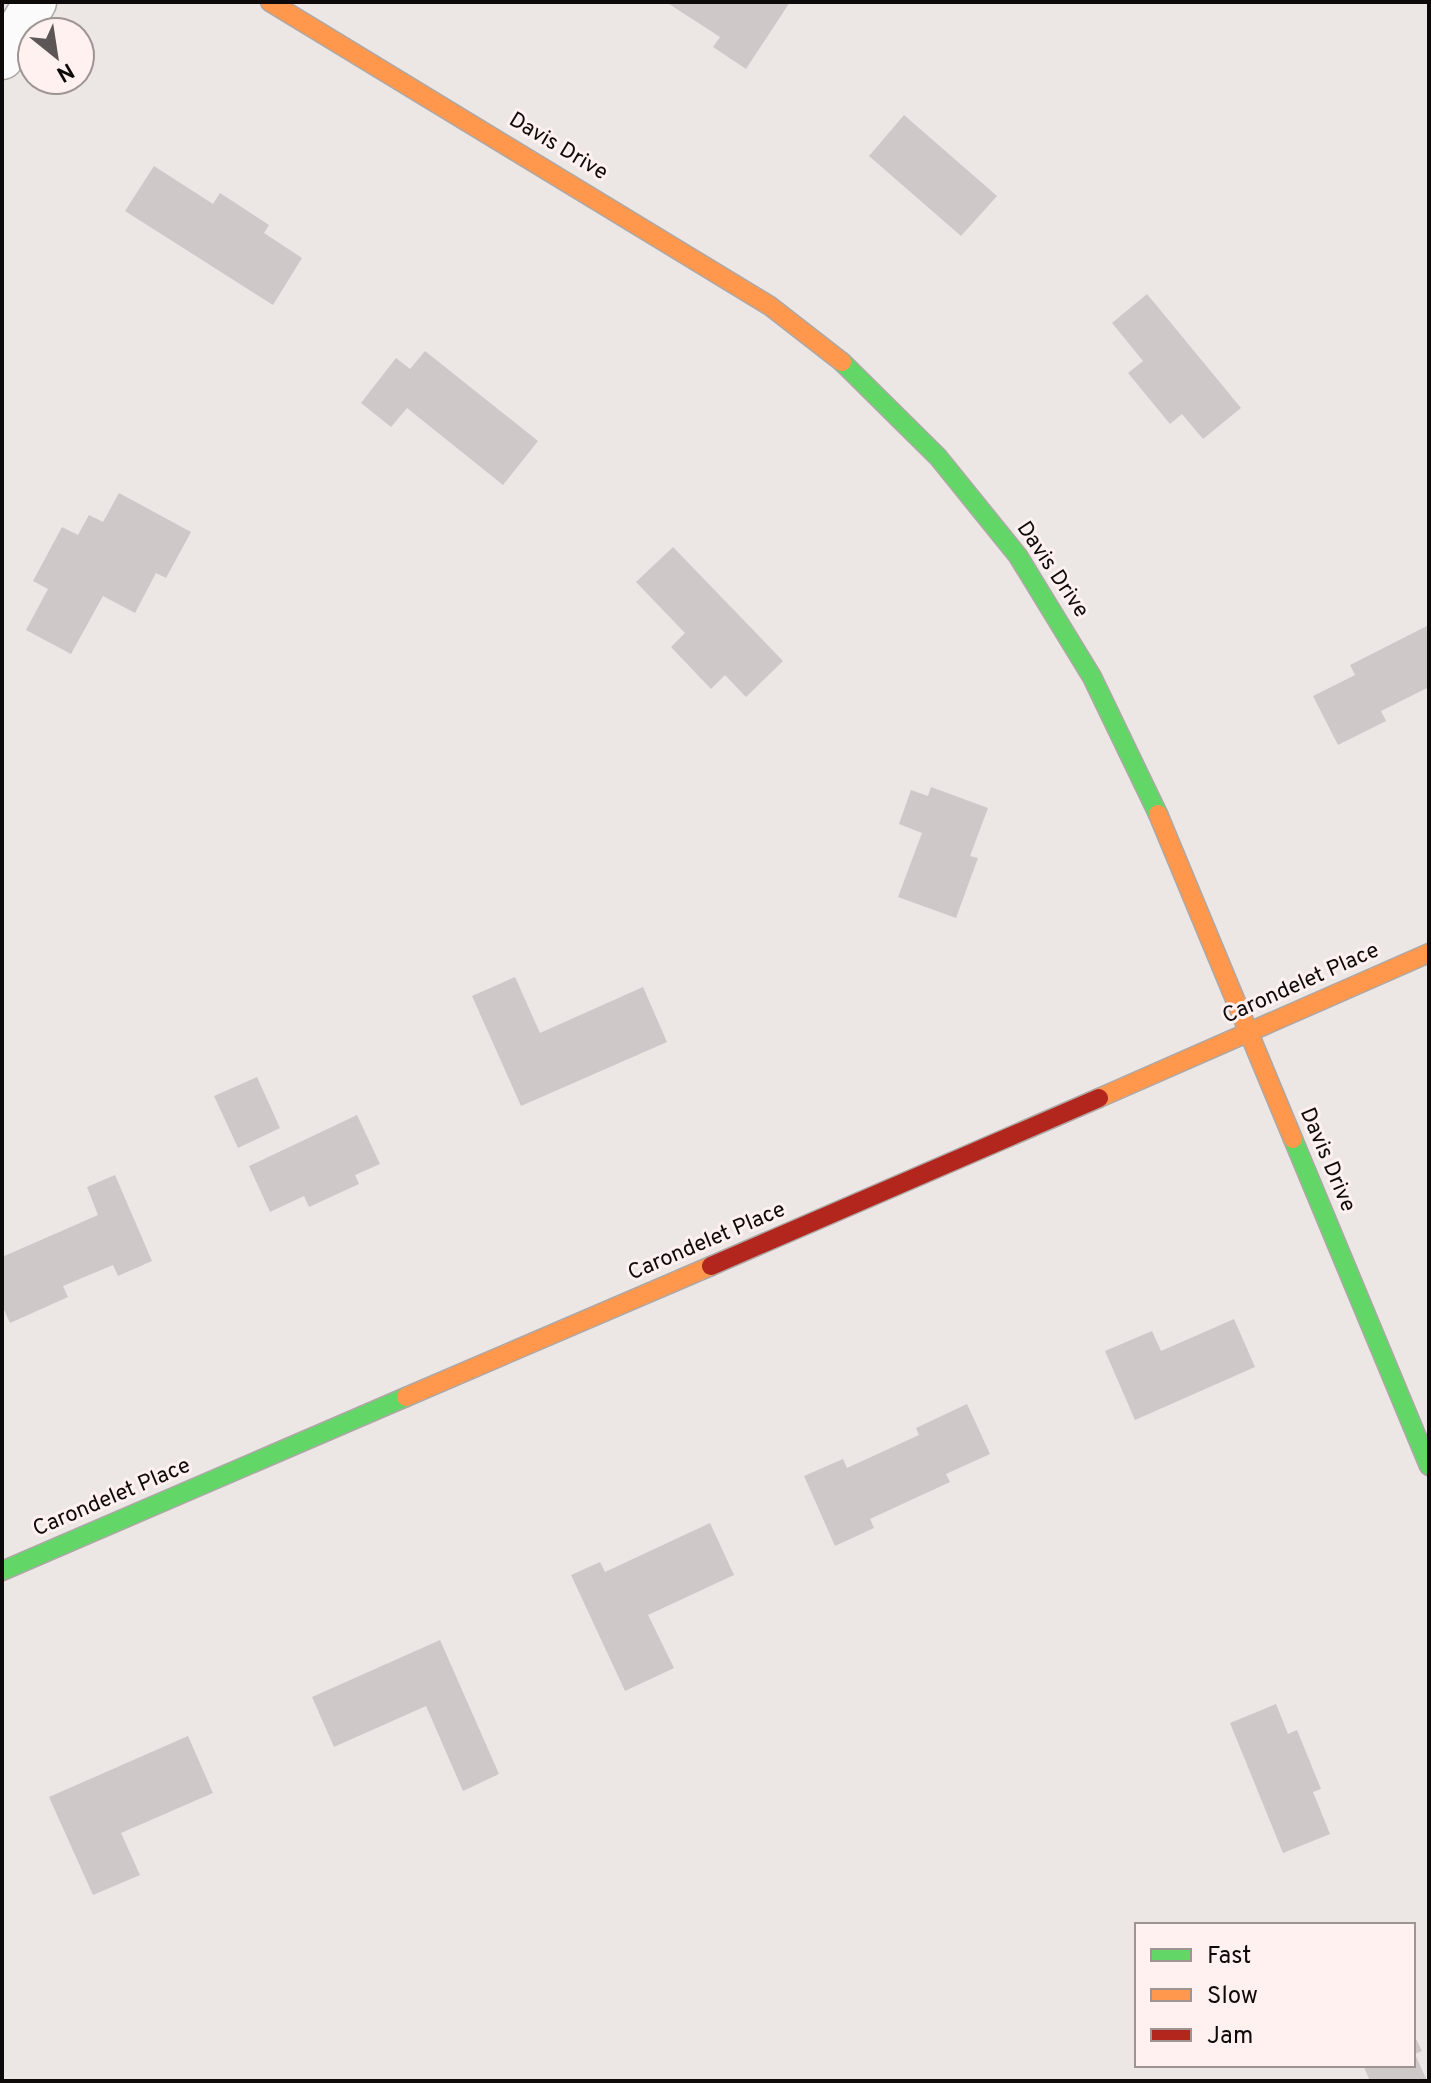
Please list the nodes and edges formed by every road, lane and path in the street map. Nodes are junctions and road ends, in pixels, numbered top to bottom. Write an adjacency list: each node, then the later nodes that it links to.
1 (35, 2): 3 (street)
2 (270, 2): 5 (street, Davis Drive)
3 (2, 58)
4 (1429, 953): 5 (street, Carondelet Place)
5 (1248, 1034): 6 (street, Davis Drive); 7 (street, Carondelet Place)
6 (1429, 1466)
7 (2, 1571)

